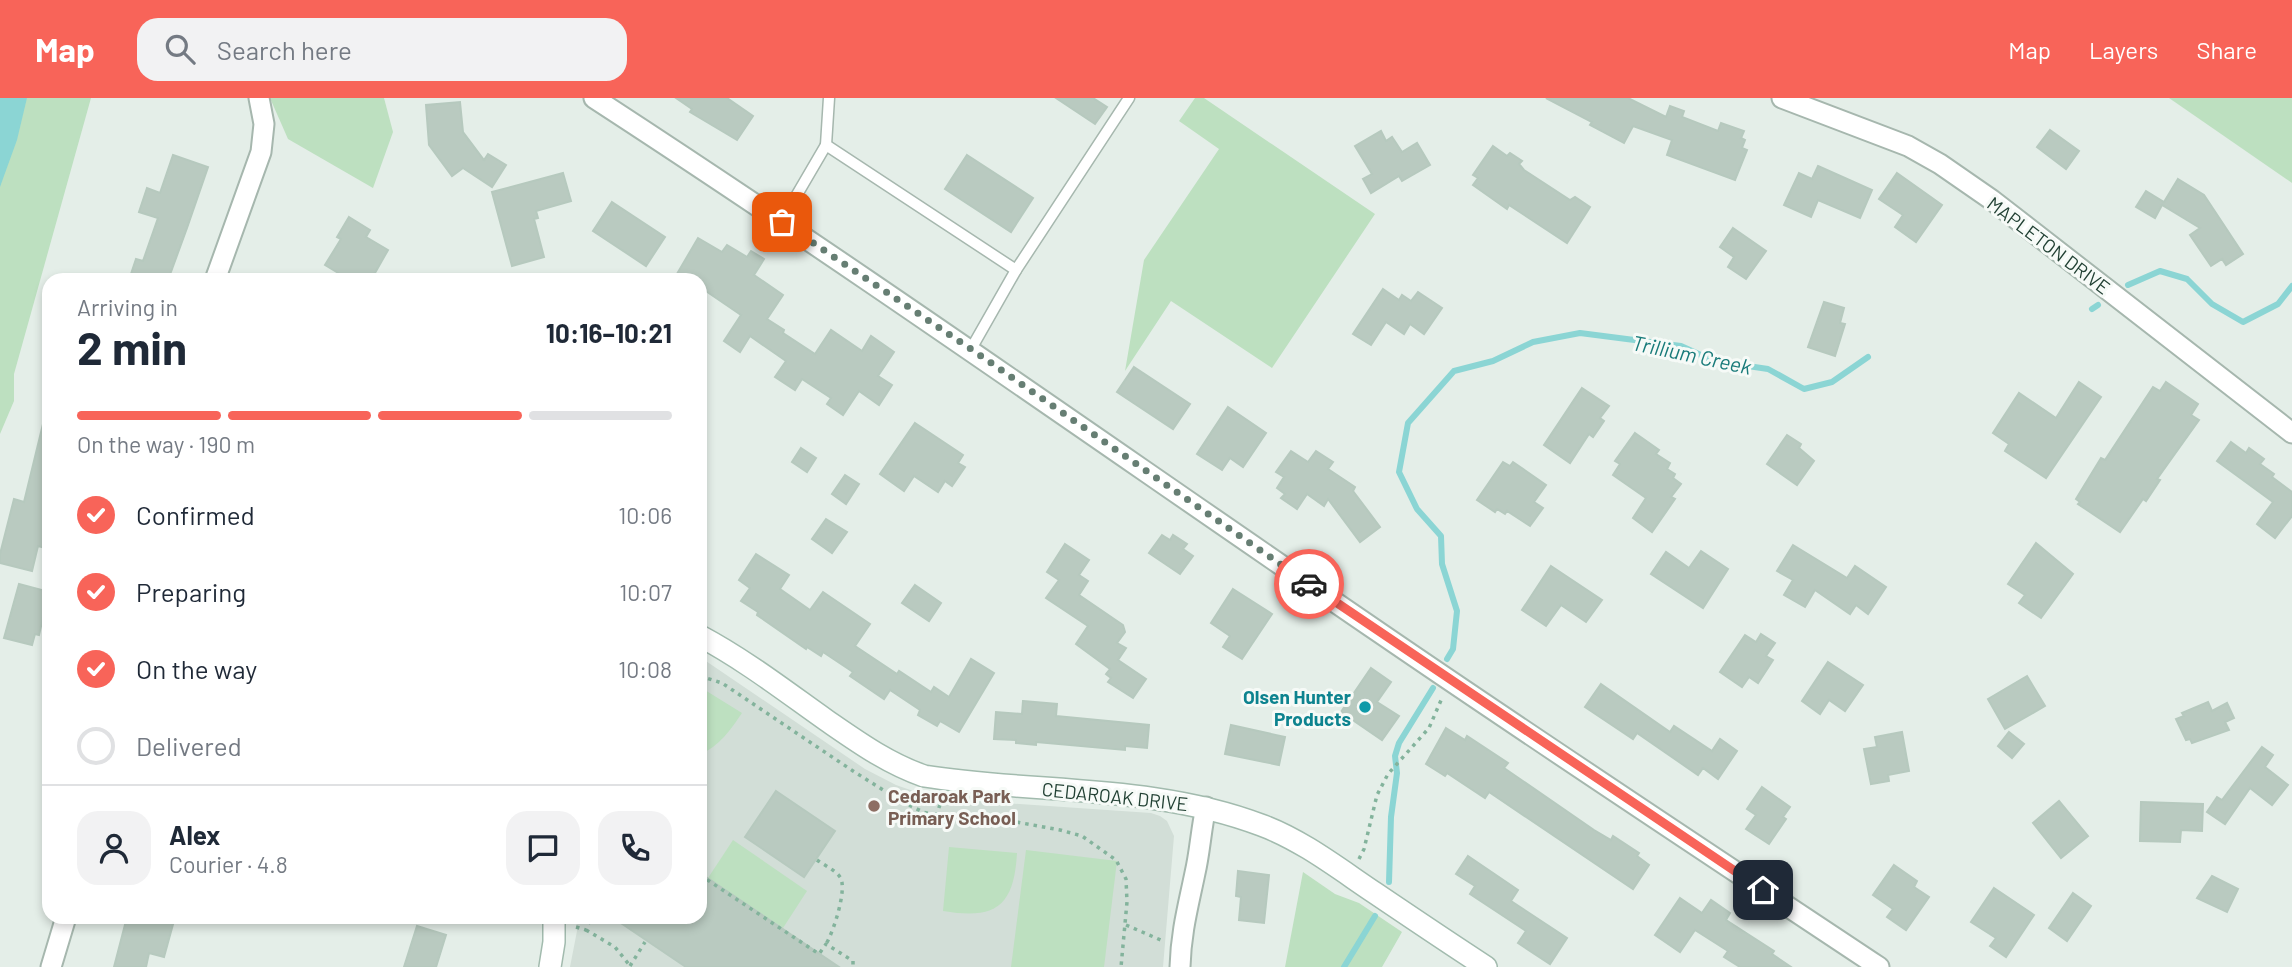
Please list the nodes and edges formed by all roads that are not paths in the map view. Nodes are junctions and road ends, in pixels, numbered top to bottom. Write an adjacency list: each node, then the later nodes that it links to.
1 (259, 98): 9 (street)
2 (594, 98): 7 (street)
3 (829, 98): 6 (lane)
4 (1129, 98): 8 (lane)
5 (1782, 98): 11 (street, MAPLETON DRIVE)
6 (826, 145): 7 (lane); 8 (lane)
7 (782, 222): 10 (street)
8 (1016, 270): 10 (lane)
9 (218, 273)
10 (971, 349): 20 (street)
11 (2292, 433)
12 (707, 640): 13 (street, CEDAROAK DRIVE)
13 (1206, 807): 16 (street); 19 (street, CEDAROAK DRIVE)
14 (64, 924): 17 (street)
15 (549, 924): 18 (street)
16 (1180, 958)
17 (51, 967)
18 (550, 967)
19 (1486, 967)
20 (1879, 967)

